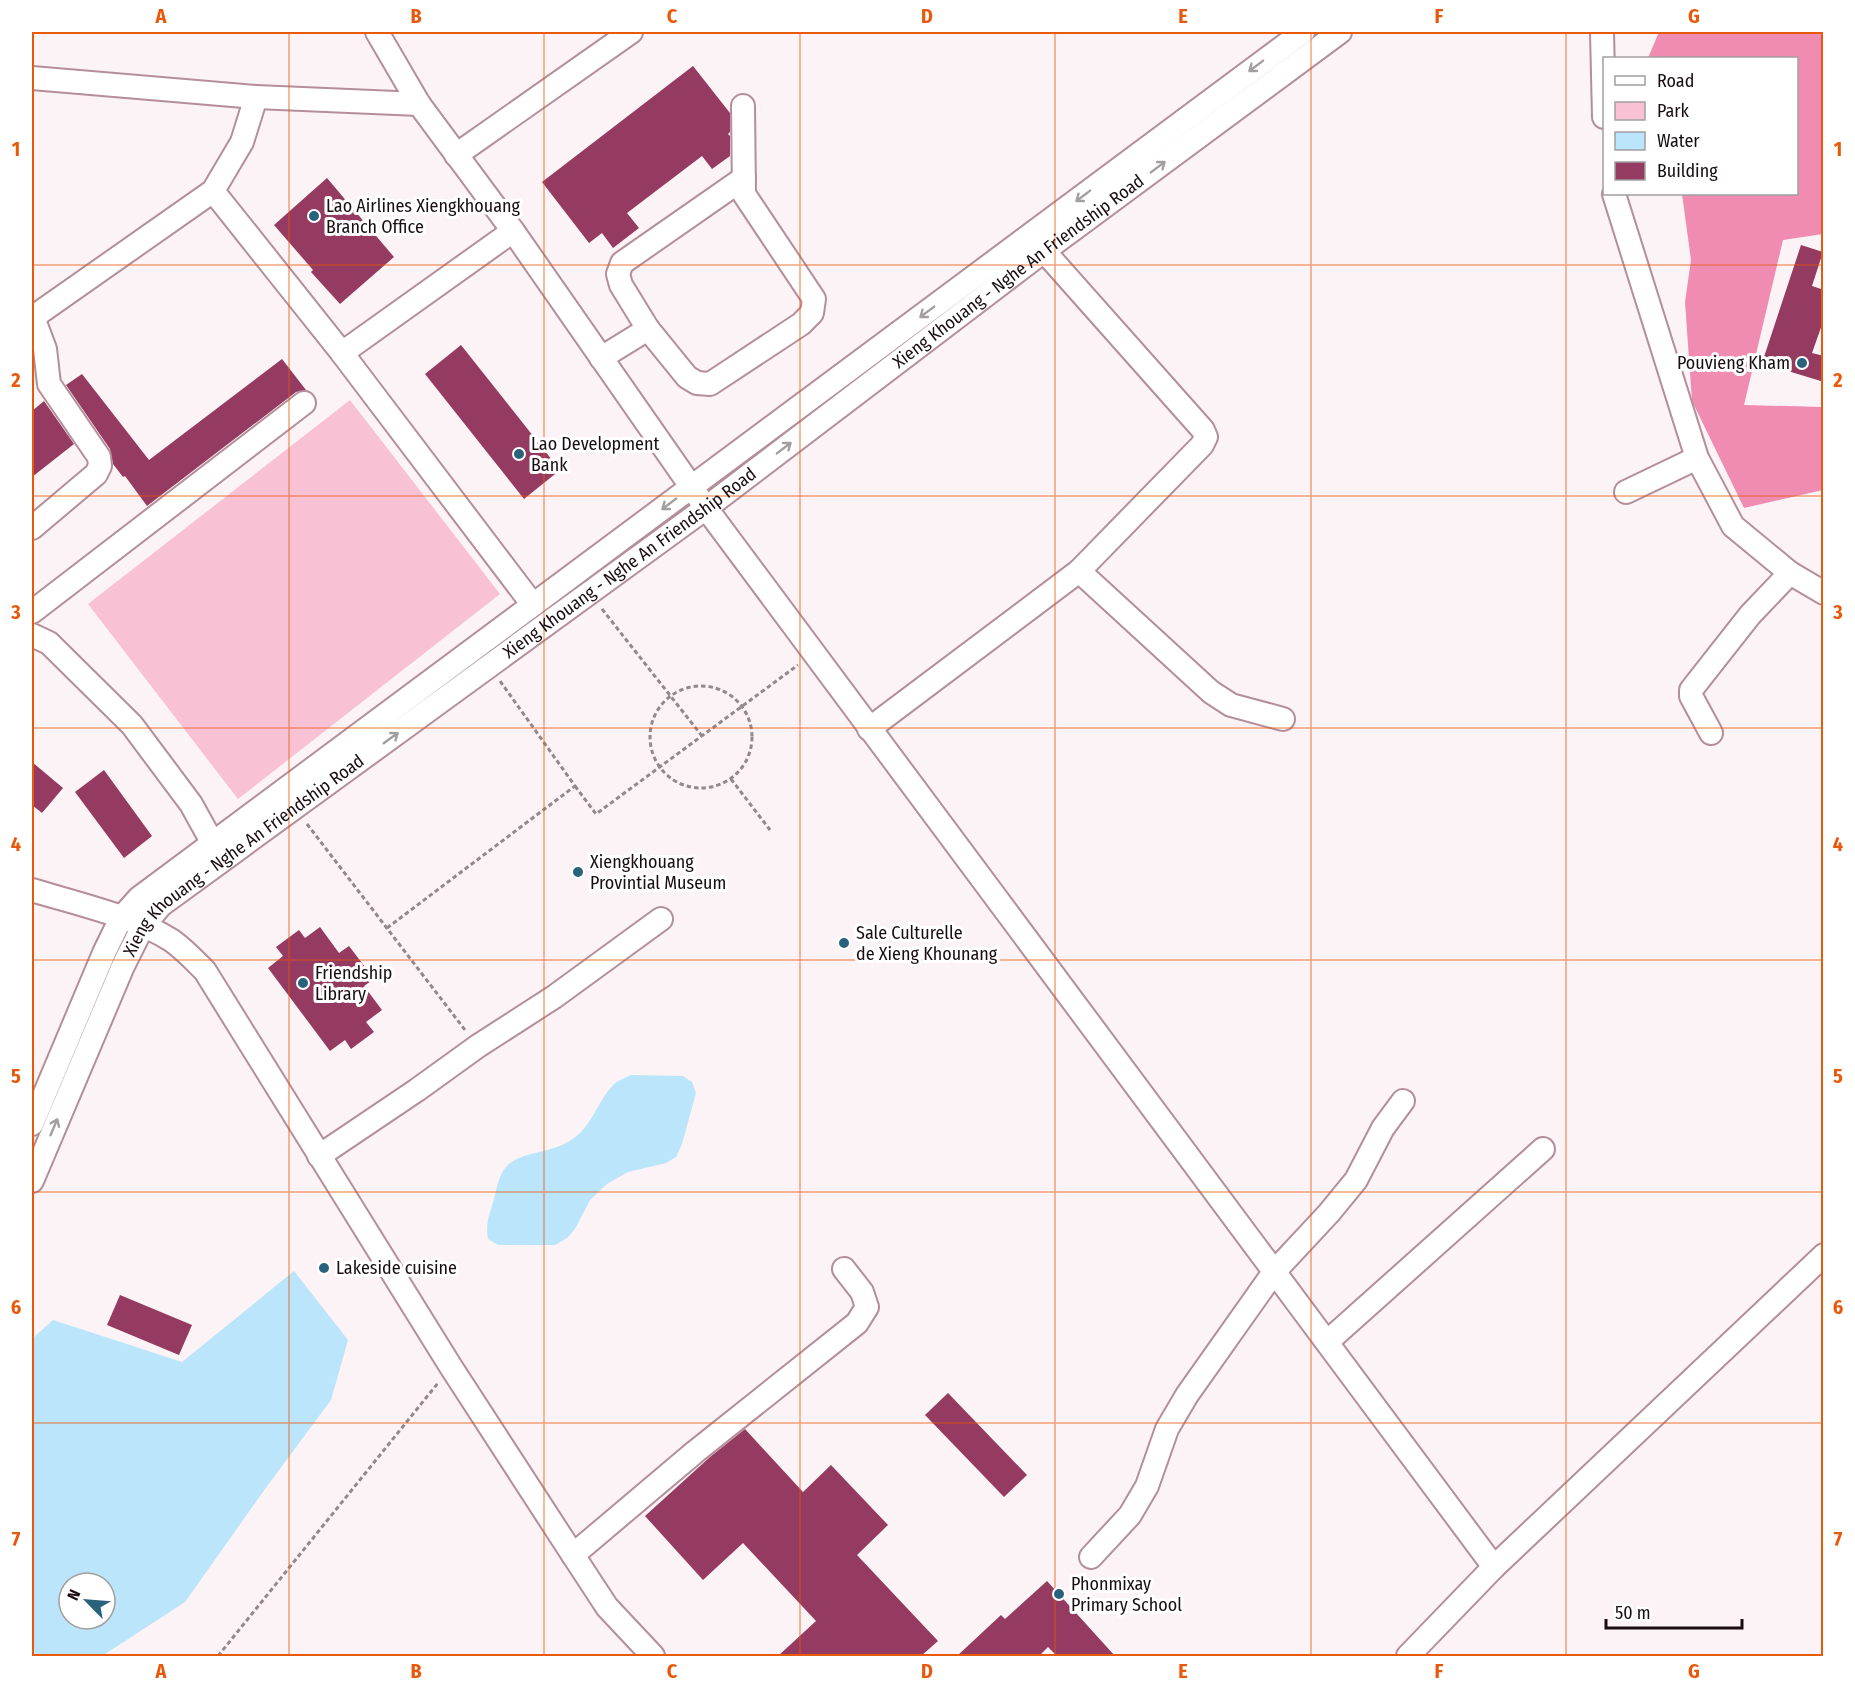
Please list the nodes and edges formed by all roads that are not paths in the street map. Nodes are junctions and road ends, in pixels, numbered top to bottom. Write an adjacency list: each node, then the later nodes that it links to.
1 (377, 32): 9 (street)
2 (631, 32): 11 (street)
3 (1303, 32): 23 (street, Xieng Khouang - Nghe An Friendship Road, one-way to 23)
4 (1340, 32): 16 (street, Xieng Khouang - Nghe An Friendship Road, one-way to 4)
5 (1602, 32): 6 (street)
6 (1603, 60)
7 (32, 78): 8 (street)
8 (256, 97): 9 (street); 13 (street)
9 (419, 104): 11 (street)
10 (743, 106): 12 (street)
11 (456, 155): 15 (street)
12 (744, 178): 18 (street); 18 (street)
13 (213, 191): 17 (street); 19 (street)
14 (1614, 195): 22 (street)
15 (513, 231): 19 (street); 20 (street)
16 (1044, 251): 25 (street, Xieng Khouang - Nghe An Friendship Road, one-way to 16); 27 (street)
17 (32, 318): 26 (street)
18 (648, 329): 20 (street)
19 (342, 353): 30 (street)
20 (601, 357): 23 (street)
21 (304, 403): 31 (street)
22 (1697, 458): 24 (street); 28 (street)
23 (692, 487): 25 (street); 30 (street, Xieng Khouang - Nghe An Friendship Road, one-way to 30)
24 (1626, 492)
25 (706, 508): 34 (street); 40 (street, Xieng Khouang - Nghe An Friendship Road, one-way to 25)
26 (32, 528)
27 (1079, 571): 33 (street); 34 (street)
28 (1790, 573): 29 (street); 35 (street)
29 (1824, 593)
30 (533, 605): 36 (street, Xieng Khouang - Nghe An Friendship Road)
31 (32, 612)
32 (32, 635): 36 (street)
33 (1283, 719)
34 (869, 729): 48 (street)
35 (1711, 733)
36 (212, 842): 38 (street, Xieng Khouang - Nghe An Friendship Road)
37 (32, 890): 38 (street)
38 (121, 918): 40 (street); 42 (street, Xieng Khouang - Nghe An Friendship Road)
39 (661, 919): 44 (street)
40 (143, 926): 44 (street); 45 (street, Xieng Khouang - Nghe An Friendship Road, one-way to 40)
41 (1403, 1101): 48 (street)
42 (32, 1124)
43 (1543, 1149): 49 (street)
44 (320, 1156): 50 (street)
45 (32, 1181)
46 (1824, 1255): 52 (street)
47 (844, 1269): 50 (street)
48 (1275, 1272): 49 (street); 51 (street)
49 (1327, 1342): 52 (street)
50 (573, 1556): 53 (street)
51 (1091, 1557)
52 (1494, 1567): 54 (street)
53 (653, 1656)
54 (1408, 1656)

